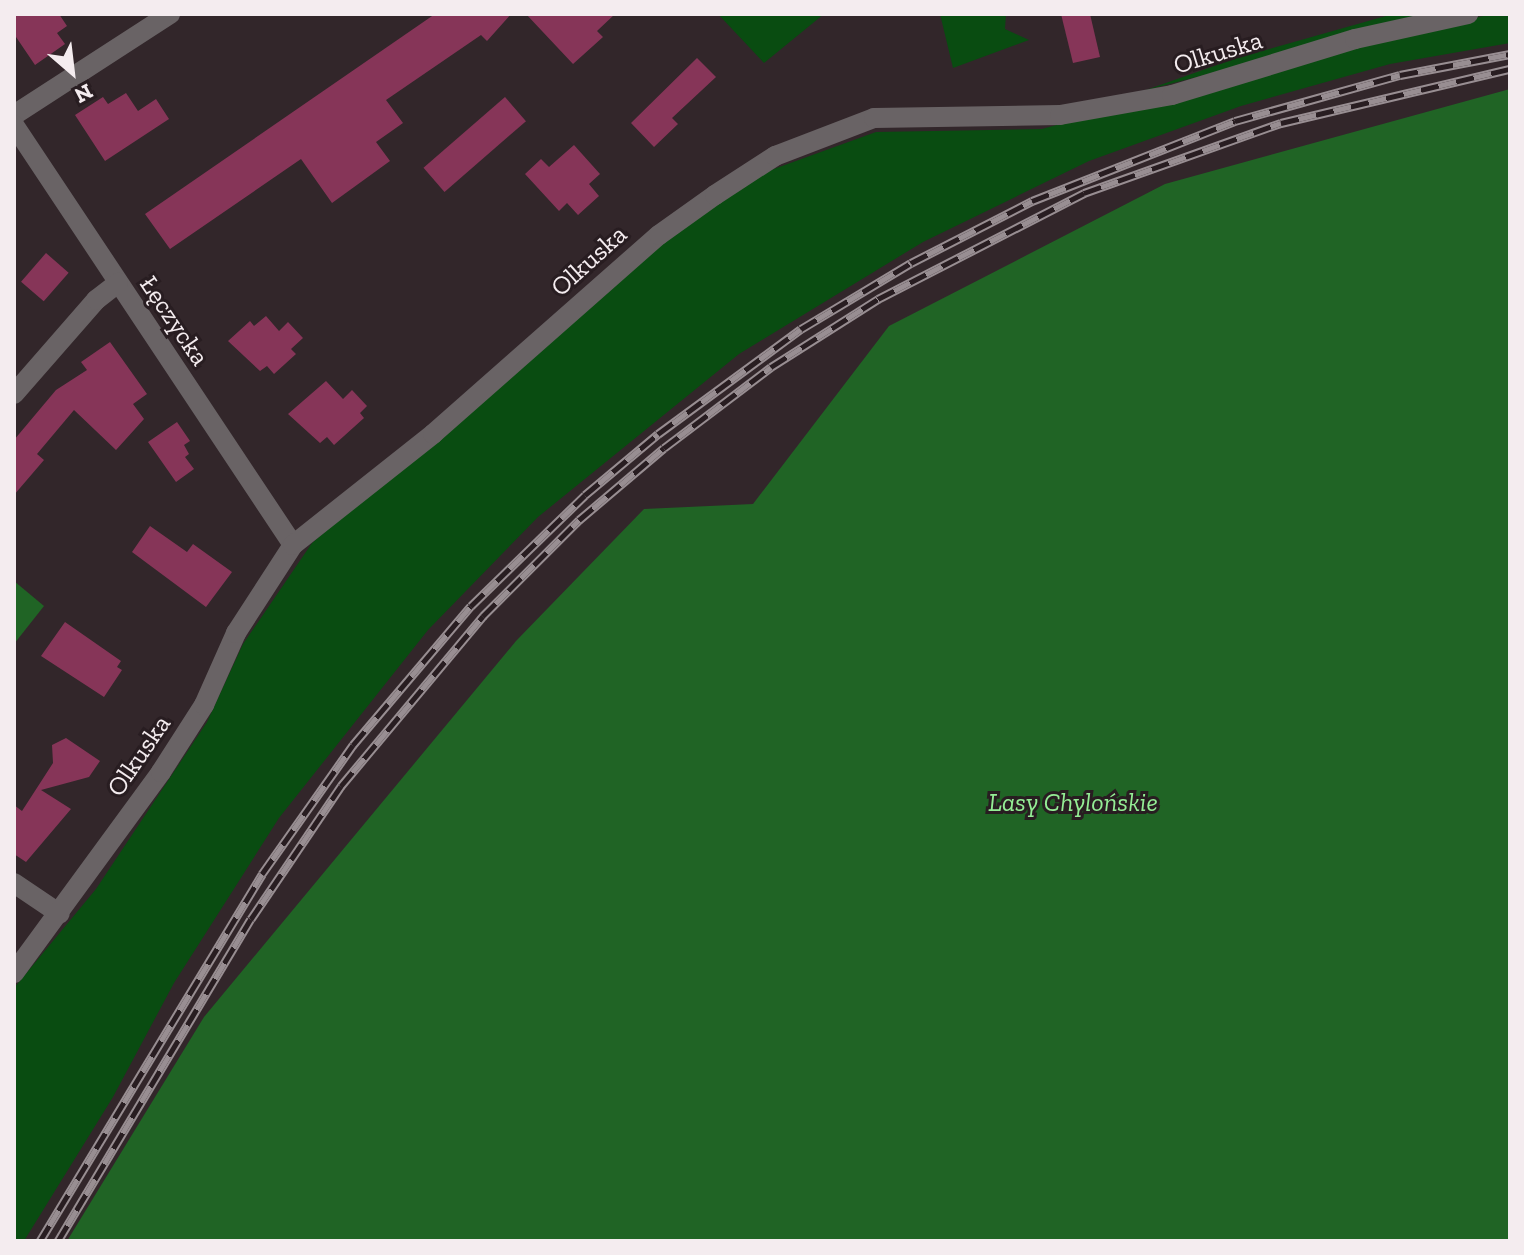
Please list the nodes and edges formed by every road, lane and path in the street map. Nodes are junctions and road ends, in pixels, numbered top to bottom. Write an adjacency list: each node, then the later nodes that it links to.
1 (170, 14): 3 (street)
2 (1468, 14): 7 (street, Olkuska)
3 (14, 115)
4 (14, 125): 5 (street, Łęczycka)
5 (118, 283): 6 (street); 7 (street, Łęczycka)
6 (14, 394)
7 (293, 545): 9 (street, Olkuska)
8 (14, 883): 9 (street)
9 (60, 914): 10 (street, Olkuska)
10 (14, 973)

